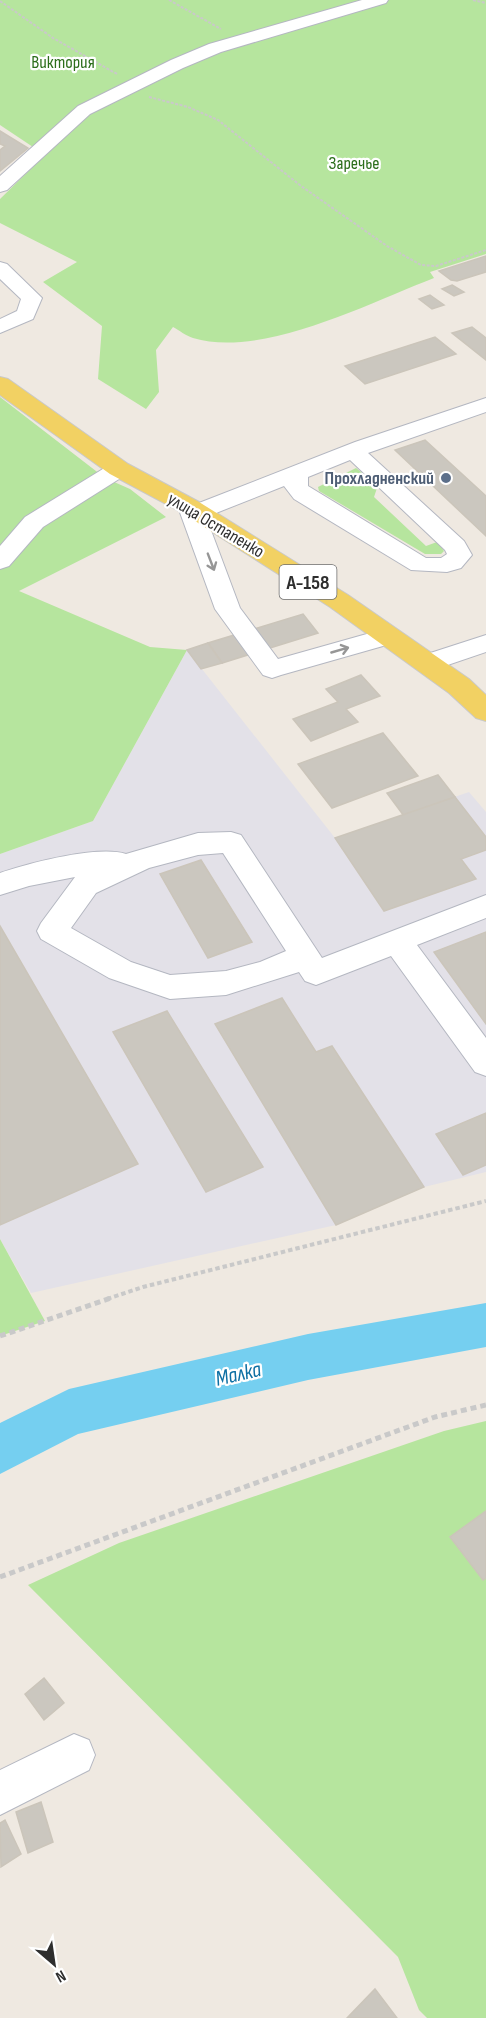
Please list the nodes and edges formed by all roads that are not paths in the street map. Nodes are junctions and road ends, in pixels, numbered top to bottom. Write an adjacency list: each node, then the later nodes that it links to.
1 (380, 0): 2 (street)
2 (0, 186)
3 (0, 268): 4 (street)
4 (0, 327)
5 (0, 384): 8 (main road, А-158)
6 (486, 405): 7 (street)
7 (353, 451): 9 (street); 9 (street)
8 (119, 469): 10 (main road, улица Остапенко / А-158); 11 (street)
9 (297, 473): 10 (street)
10 (194, 510): 12 (main road, улица Остапенко / А-158); 12 (street, one-way to 12)
11 (0, 561)
12 (388, 636): 14 (main road, улица Остапенко / А-158)
13 (486, 643): 14 (street)
14 (427, 663): 15 (main road, улица Остапенко / А-158)
15 (486, 711)
16 (140, 860): 17 (street); 20 (street); 20 (street)
17 (0, 884)
18 (486, 906): 19 (street)
19 (397, 941): 20 (street); 21 (street)
20 (305, 956)
21 (486, 1063)
22 (74, 1755): 23 (street)
23 (0, 1793)

